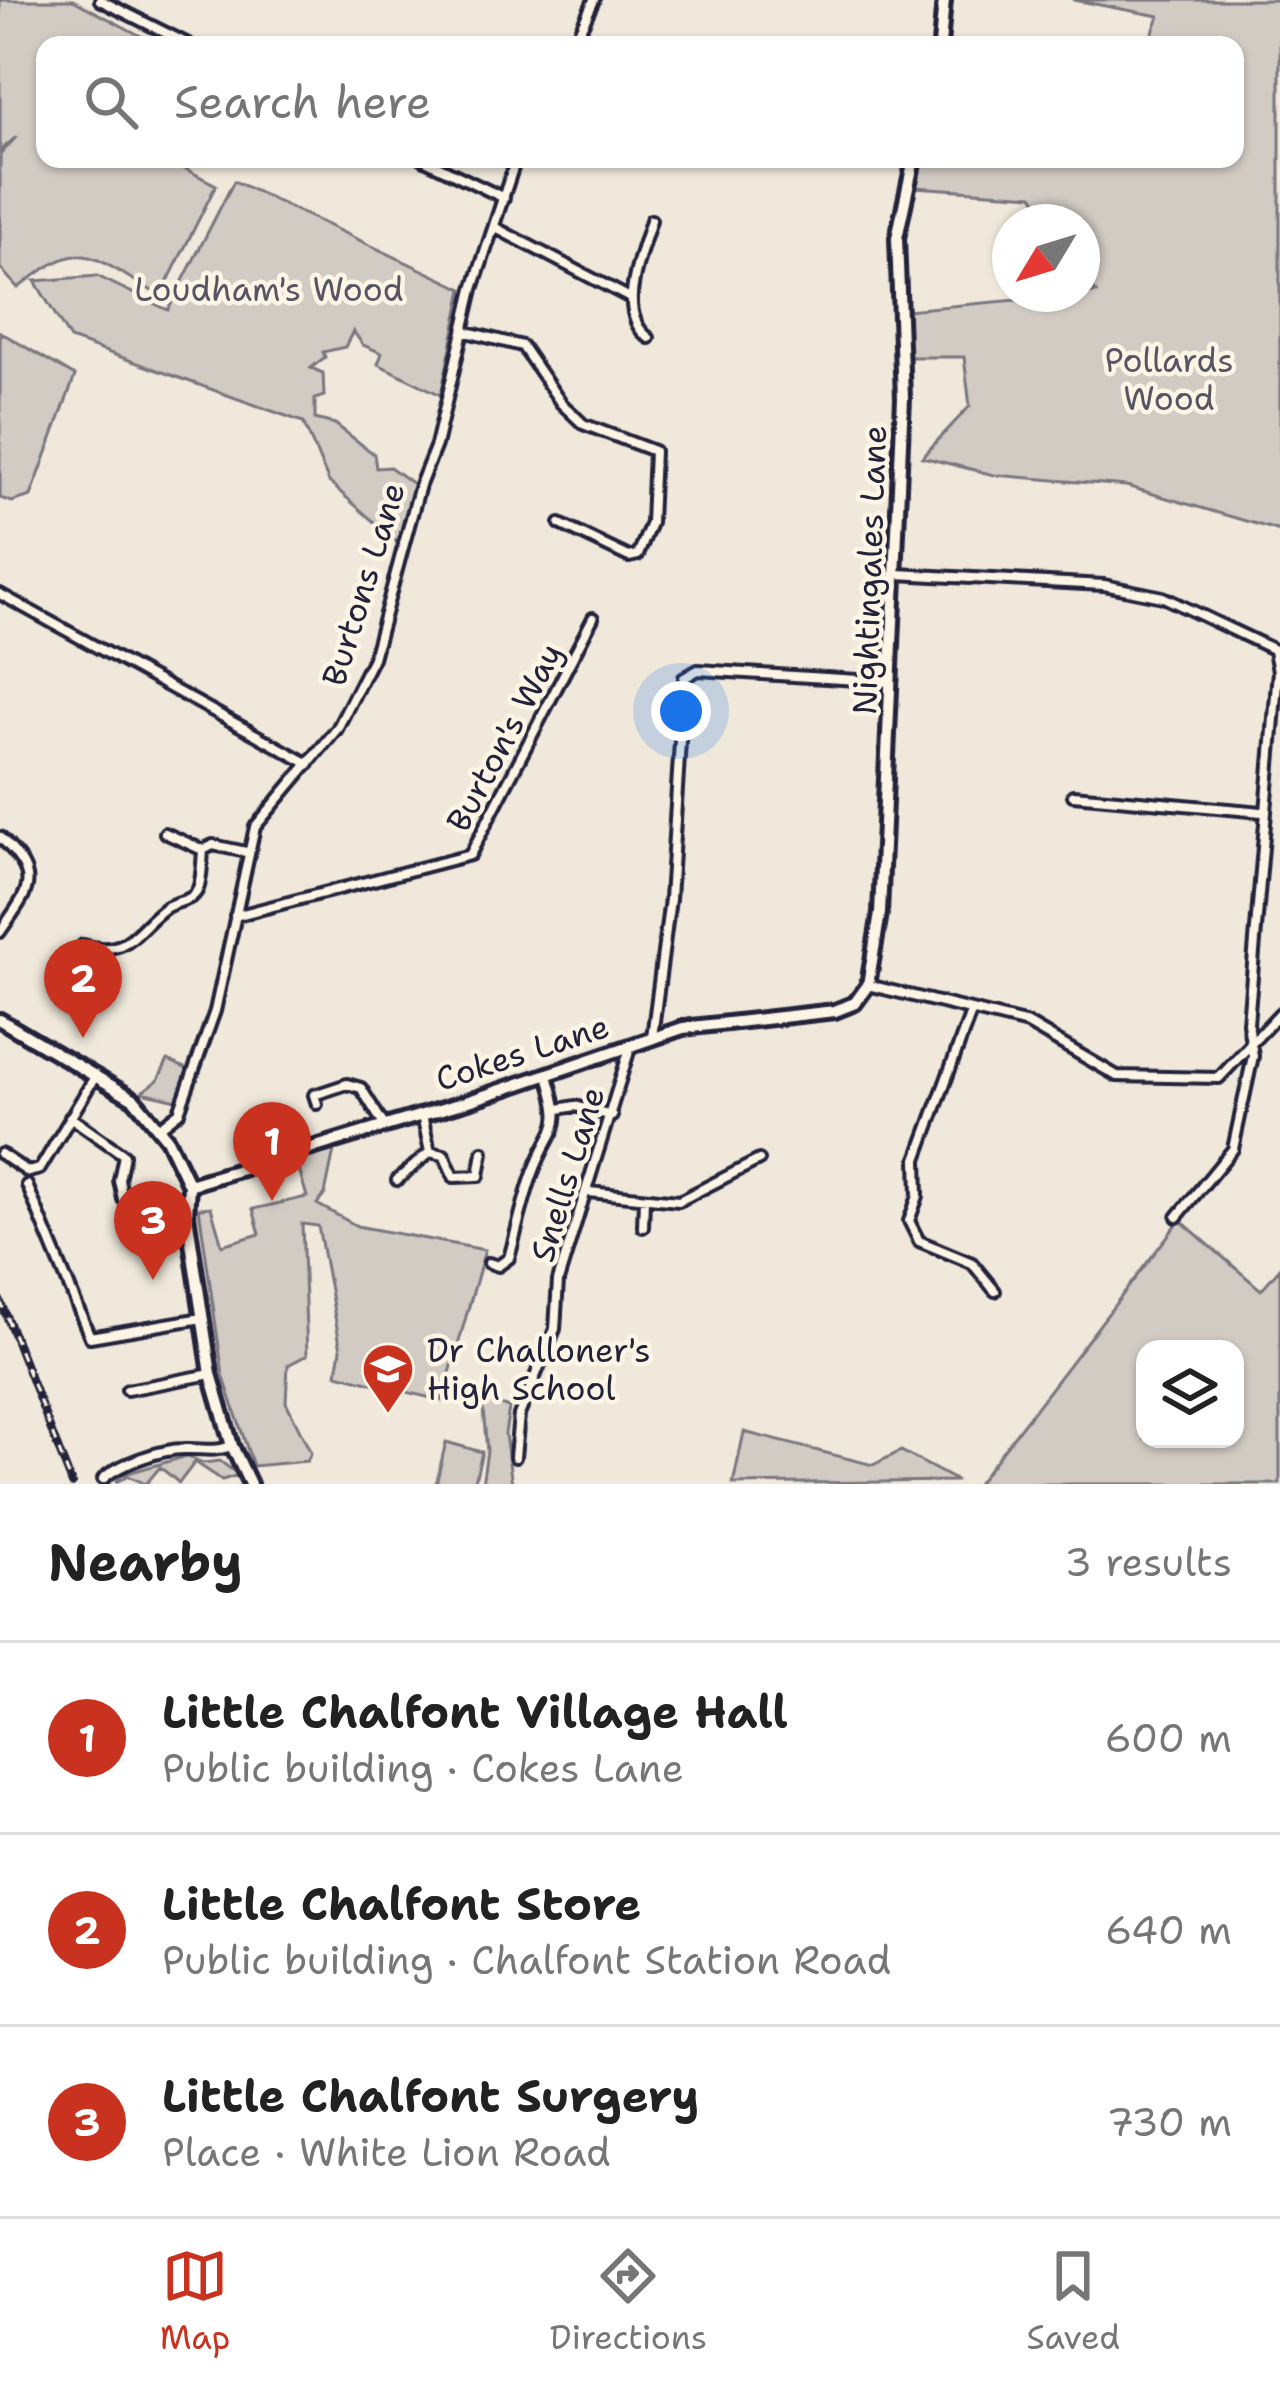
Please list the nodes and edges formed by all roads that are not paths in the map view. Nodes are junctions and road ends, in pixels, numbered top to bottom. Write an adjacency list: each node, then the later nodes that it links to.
1 (100, 0): 4 (street)
2 (594, 0): 5 (street)
3 (944, 0): 6 (main road)
4 (172, 36)
5 (577, 36)
6 (941, 36)
7 (442, 168): 10 (street)
8 (513, 168): 10 (street, Burtons Lane)
9 (912, 168): 17 (main road, Nightingales Lane)
10 (504, 198): 12 (street, Burtons Lane)
11 (651, 220): 13 (street)
12 (494, 227): 13 (street); 14 (street, Burtons Lane)
13 (630, 298): 15 (street)
14 (463, 331): 16 (street); 22 (street, Burtons Lane)
15 (649, 338)
16 (560, 524)
17 (897, 574): 20 (street); 21 (main road, Nightingales Lane)
18 (0, 594): 22 (street)
19 (593, 618): 29 (street, Burton's Way)
20 (1277, 652): 24 (street)
21 (892, 682): 32 (main road, Nightingales Lane); 36 (street)
22 (309, 764): 28 (street, Burtons Lane)
23 (1072, 795): 24 (street)
24 (1262, 812): 37 (street)
25 (165, 833): 27 (street)
26 (0, 837): 30 (street)
27 (203, 850): 28 (street); 31 (street)
28 (245, 852): 29 (street, Burtons Lane)
29 (236, 916): 47 (street, Burtons Lane)
30 (0, 932)
31 (83, 945)
32 (868, 985): 34 (street); 36 (main road, Cokes Lane)
33 (1280, 1013): 37 (street)
34 (970, 1014): 37 (street); 61 (street)
35 (0, 1020): 40 (main road)
36 (652, 1037): 38 (main road, Cokes Lane)
37 (1250, 1041): 58 (street)
38 (632, 1044): 39 (main road, Cokes Lane); 44 (street, Snells Lane)
39 (547, 1073): 42 (street); 43 (main road, Cokes Lane)
40 (96, 1075): 45 (street); 47 (main road)
41 (313, 1096): 46 (street)
42 (559, 1109): 44 (street); 60 (street)
43 (422, 1114): 46 (main road, Cokes Lane); 48 (street)
44 (612, 1116): 55 (street, Snells Lane)
45 (70, 1117): 50 (street); 56 (street)
46 (384, 1125): 54 (main road, Cokes Lane)
47 (160, 1127): 54 (main road)
48 (430, 1152): 49 (street); 52 (street)
49 (483, 1152)
50 (1, 1154)
51 (759, 1160): 57 (street)
52 (398, 1180)
53 (27, 1185): 62 (street)
54 (189, 1185): 62 (main road)
55 (589, 1192): 57 (street); 66 (street, Snells Lane)
56 (123, 1199)
57 (644, 1199): 59 (street)
58 (1177, 1217)
59 (643, 1227)
60 (489, 1263)
61 (995, 1291)
62 (202, 1318): 63 (main road)
63 (211, 1374): 64 (street); 65 (main road)
64 (127, 1390)
65 (232, 1446): 67 (street); 68 (main road)
66 (515, 1456)
67 (104, 1479)
68 (250, 1484)

